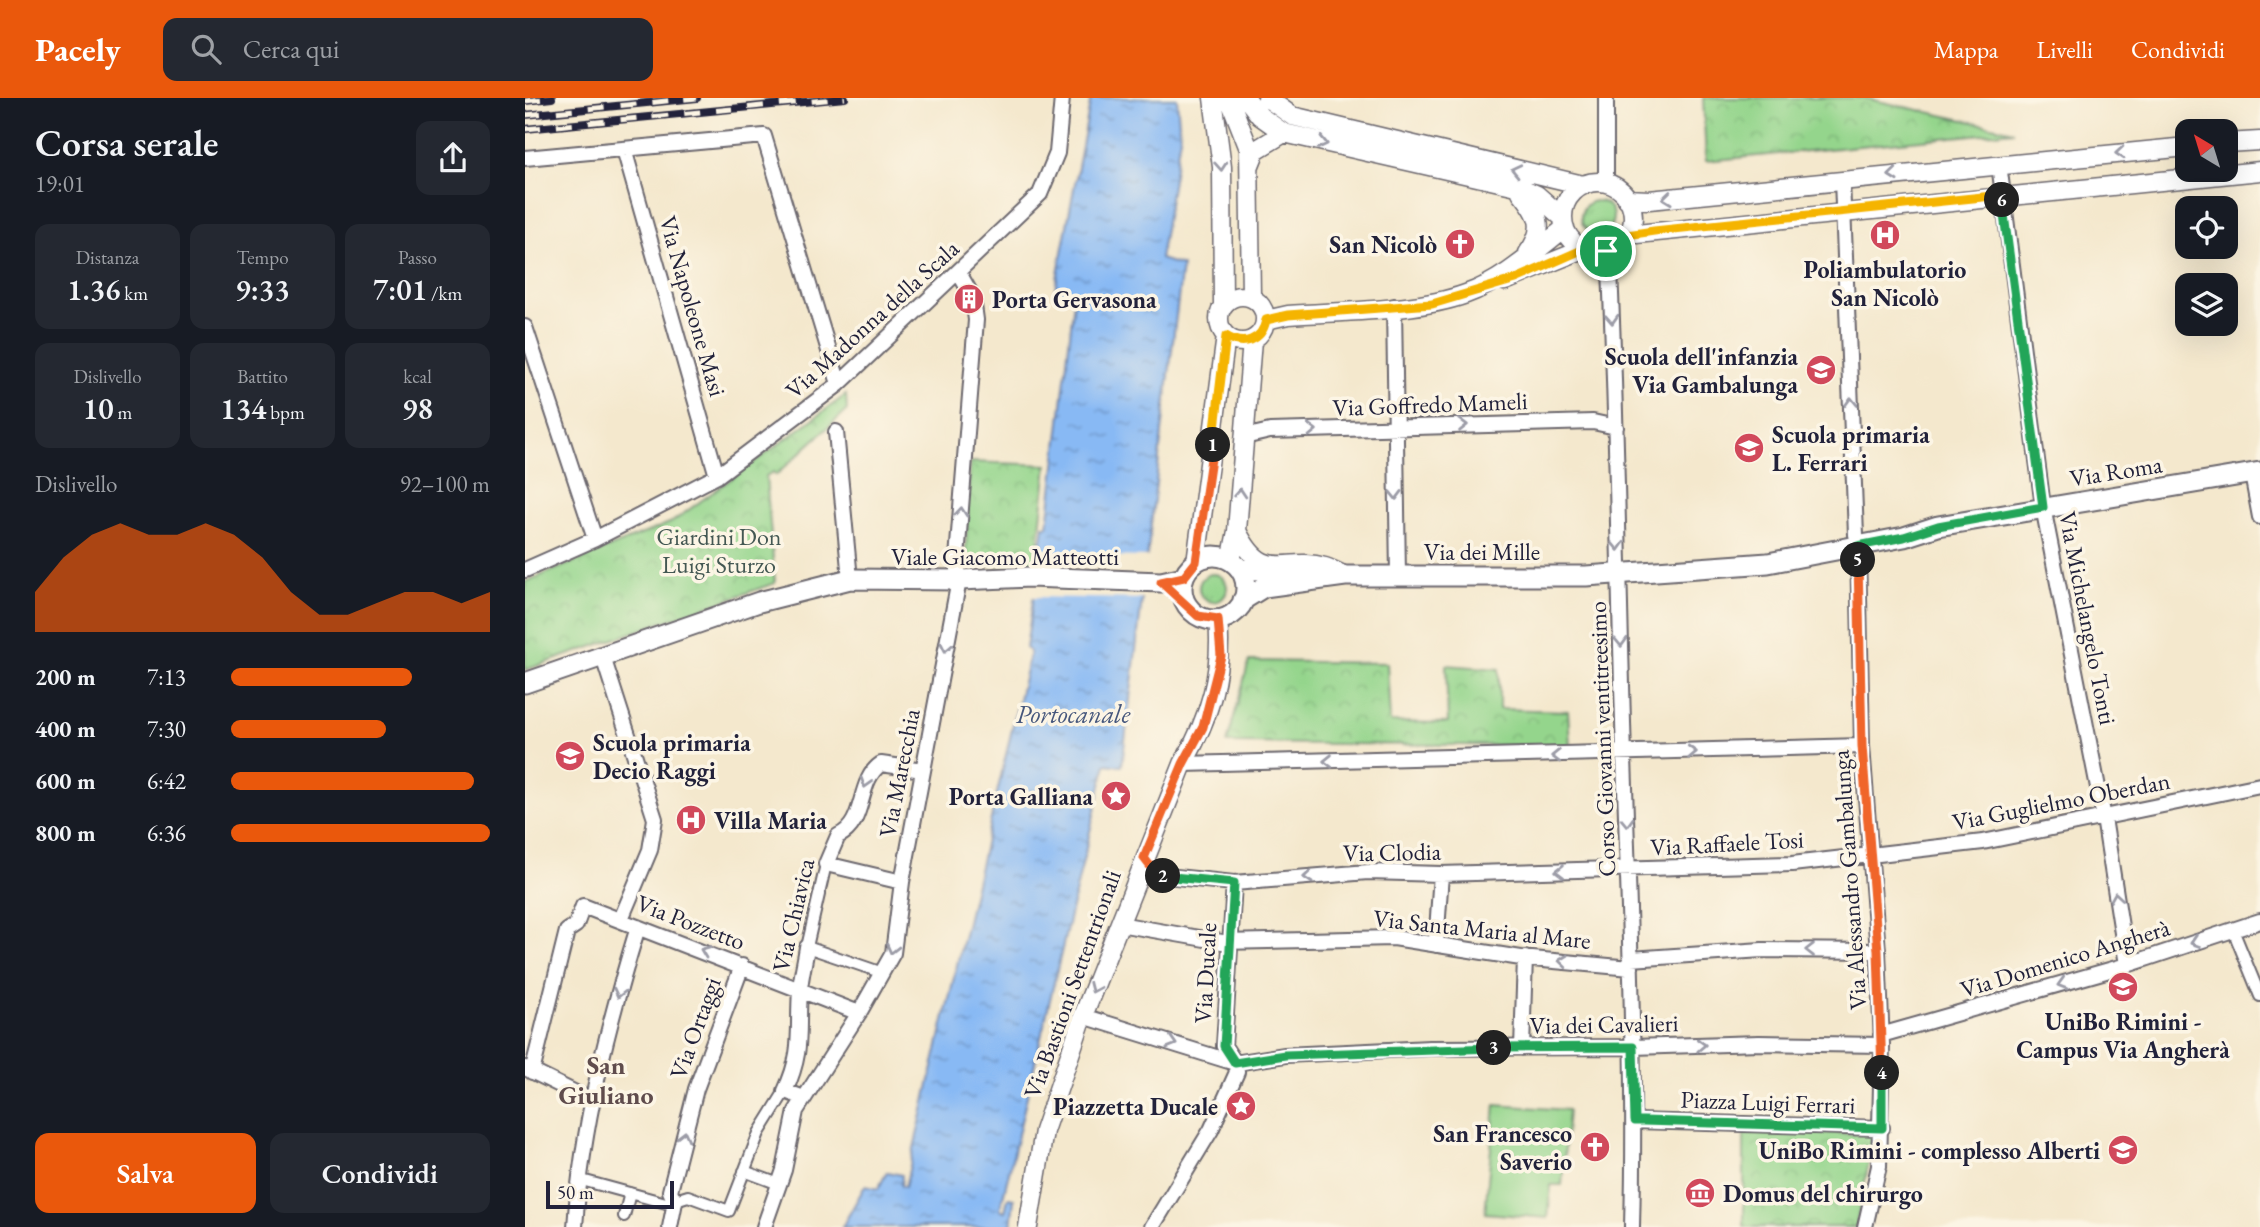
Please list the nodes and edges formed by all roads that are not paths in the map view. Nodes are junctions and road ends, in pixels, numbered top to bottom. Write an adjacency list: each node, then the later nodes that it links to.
1 (1062, 98): 28 (street, Via Madonna della Scala)
2 (1213, 98): 31 (street, one-way to 31)
3 (1229, 98): 14 (street)
4 (1246, 98): 7 (street)
5 (1267, 98): 19 (street, one-way to 5)
6 (1606, 98): 17 (street)
7 (1283, 133): 14 (street); 18 (street, one-way to 18)
8 (2260, 141): 9 (street)
9 (2238, 143)
10 (2175, 148): 13 (street, one-way to 13)
11 (624, 149): 12 (street); 39 (street); 45 (street, Via Napoleone Masi)
12 (525, 158)
13 (1999, 164): 16 (street, one-way to 16); 20 (street, Via Michelangelo Tonti)
14 (1250, 165): 30 (street)
15 (2260, 171): 20 (street)
16 (1842, 180): 21 (street, one-way to 21); 22 (street, Via Alessandro Gambalunga)
17 (1606, 183): 19 (street); 21 (street)
18 (1517, 186): 23 (street); 27 (street)
19 (1583, 186): 23 (street)
20 (2002, 195): 22 (street); 46 (street, Via Michelangelo Tonti)
21 (1627, 199): 24 (street)
22 (1844, 213): 24 (street); 50 (street, Via Alessandro Gambalunga, one-way to 22)
23 (1564, 223): 25 (street); 27 (street)
24 (1627, 235): 26 (street)
25 (1584, 249): 26 (street); 29 (street)
26 (1606, 251): 41 (street, Corso Giovanni ventitreesimo, one-way to 41)
27 (1523, 261): 29 (street)
28 (959, 273): 39 (street, Via Madonna della Scala); 58 (street, Via Marecchia, one-way to 28)
29 (1488, 284): 32 (street)
30 (1251, 296): 31 (street); 33 (street)
31 (1223, 305): 35 (street)
32 (1394, 306): 33 (street); 40 (street)
33 (1266, 320): 36 (street)
34 (525, 327): 37 (street)
35 (1226, 336): 36 (street); 52 (street)
36 (1252, 340): 43 (street)
37 (541, 374): 38 (street); 49 (street)
38 (525, 379)
39 (839, 384): 45 (street, Via Madonna della Scala)
40 (1395, 427): 41 (street, Via Goffredo Mameli, one-way to 41); 43 (street, Via Goffredo Mameli, one-way to 40); 56 (street, one-way to 56)
41 (1616, 427): 54 (street, Corso Giovanni ventitreesimo, one-way to 54)
42 (836, 432): 57 (street)
43 (1244, 437): 48 (street, one-way to 43)
44 (2256, 473): 46 (main road, Via Roma); 47 (street)
45 (717, 476): 49 (street, Via Madonna della Scala)
46 (2043, 507): 50 (main road, Via Roma); 70 (street, Via Michelangelo Tonti)
47 (2260, 517)
48 (1237, 531): 51 (street); 55 (street, Via dei Mille)
49 (595, 539): 53 (street, Via Madonna della Scala)
50 (1857, 540): 54 (main road, Via Roma); 65 (street, Via Alessandro Gambalunga)
51 (1235, 565): 52 (main road); 55 (main road, Via dei Mille); 60 (main road)
52 (1190, 569): 59 (main road, Viale Giacomo Matteotti); 61 (main road)
53 (525, 570)
54 (1619, 574): 56 (main road, Via dei Mille); 66 (street, Corso Giovanni ventitreesimo, one-way to 66)
55 (1345, 576): 56 (main road, Via dei Mille); 60 (main road, Via dei Mille)
56 (1398, 576)
57 (850, 579): 58 (main road, Viale Giacomo Matteotti); 63 (main road, Viale Giacomo Matteotti)
58 (959, 580): 59 (main road, Viale Giacomo Matteotti); 68 (street, Via Marecchia, one-way to 68)
59 (1161, 582): 61 (main road)
60 (1243, 600): 62 (main road)
61 (1184, 601): 62 (main road)
62 (1218, 619): 67 (street, Via Bastioni Settentrionali)
63 (603, 656): 64 (main road, Viale Giacomo Matteotti); 80 (street)
64 (525, 683)
65 (1862, 746): 66 (street, one-way to 65); 71 (street, Via Alessandro Gambalunga)
66 (1624, 754): 67 (street, one-way to 67); 74 (street, Corso Giovanni ventitreesimo, one-way to 74)
67 (1183, 764): 72 (street, Via Bastioni Settentrionali)
68 (923, 770): 73 (street, Via Chiavica, one-way to 73); 78 (street, Via Marecchia)
69 (2260, 785): 70 (street, Via Guglielmo Oberdan)
70 (2104, 818): 71 (street, Via Guglielmo Oberdan); 91 (street, Via Michelangelo Tonti, one-way to 70)
71 (1870, 857): 74 (street, Via Raffaele Tosi); 88 (street, Via Alessandro Gambalunga)
72 (1144, 858): 76 (street); 77 (street, Via Bastioni Settentrionali)
73 (826, 864): 78 (street); 87 (street, Via Chiavica)
74 (1628, 870): 75 (street, Via Clodia, one-way to 75); 90 (street, Corso Giovanni ventitreesimo)
75 (1441, 874): 79 (street, Via Clodia, one-way to 79); 86 (street)
76 (1157, 875): 77 (street, Via Clodia); 79 (street, Via Clodia)
77 (1137, 877): 82 (street, Via Bastioni Settentrionali)
78 (902, 882): 93 (street, Via Marecchia, one-way to 93)
79 (1234, 883): 85 (street, Via Ducale)
80 (621, 919): 83 (street, Via Pozzetto); 102 (street, Via Pozzetto)
81 (2260, 921): 84 (street, Via Domenico Angherà)
82 (1119, 924): 85 (street, Via Santa Maria al Mare); 97 (street, Via Bastioni Settentrionali, one-way to 97)
83 (638, 927): 92 (street, Via Pozzetto, one-way to 83); 105 (street, one-way to 105)
84 (2233, 930): 91 (street, Via Domenico Angherà, one-way to 91); 95 (street)
85 (1229, 941): 86 (street, Via Santa Maria al Mare); 101 (street, Via Ducale)
86 (1436, 945): 89 (street, Via Santa Maria al Mare)
87 (807, 947): 93 (street); 94 (street, Via Chiavica)
88 (1878, 951): 90 (street, Via Santa Maria al Mare, one-way to 90); 98 (street, Via Alessandro Gambalunga)
89 (1525, 958): 90 (street, Via Santa Maria al Mare, one-way to 89); 100 (street)
90 (1631, 963): 99 (street, Corso Giovanni ventitreesimo)
91 (2127, 965): 98 (street, Via Domenico Angherà, one-way to 98)
92 (742, 966): 94 (street, Via Pozzetto); 112 (street, Via Ortaggi, one-way to 92)
93 (883, 973): 96 (street, Via Marecchia)
94 (800, 990): 96 (street, Via Pozzetto); 103 (street, Via Chiavica)
95 (2260, 996)
96 (859, 1013): 104 (street, Via Marecchia)
97 (1083, 1016): 101 (street, Via dei Cavalieri, one-way to 101); 117 (street, Via Bastioni Settentrionali)
98 (1882, 1040): 99 (street, Via dei Cavalieri, one-way to 98); 107 (street, Via Alessandro Gambalunga)
99 (1633, 1047): 100 (street, Via dei Cavalieri); 106 (street, Corso Giovanni ventitreesimo)
100 (1522, 1048): 101 (street, Via dei Cavalieri)
101 (1235, 1063): 118 (street)
102 (529, 1070): 105 (street)
103 (785, 1091): 104 (street); 108 (street)
104 (804, 1098): 110 (street, Via Marecchia)
105 (592, 1101): 109 (street)
106 (1635, 1121): 107 (street, Piazza Luigi Ferrari); 119 (street, Corso Giovanni ventitreesimo)
107 (1882, 1128): 120 (street, Piazza Luigi Ferrari)
108 (744, 1171): 110 (street); 112 (street)
109 (578, 1179): 111 (street); 114 (street)
110 (779, 1184): 116 (street, Via Marecchia)
111 (630, 1193): 112 (street); 113 (street)
112 (675, 1202): 115 (street, Via Ortaggi)
113 (624, 1216)
114 (575, 1227)
115 (670, 1227)
116 (764, 1227)
117 (1028, 1227)
118 (1152, 1227)
119 (1632, 1227)
120 (1865, 1227)

